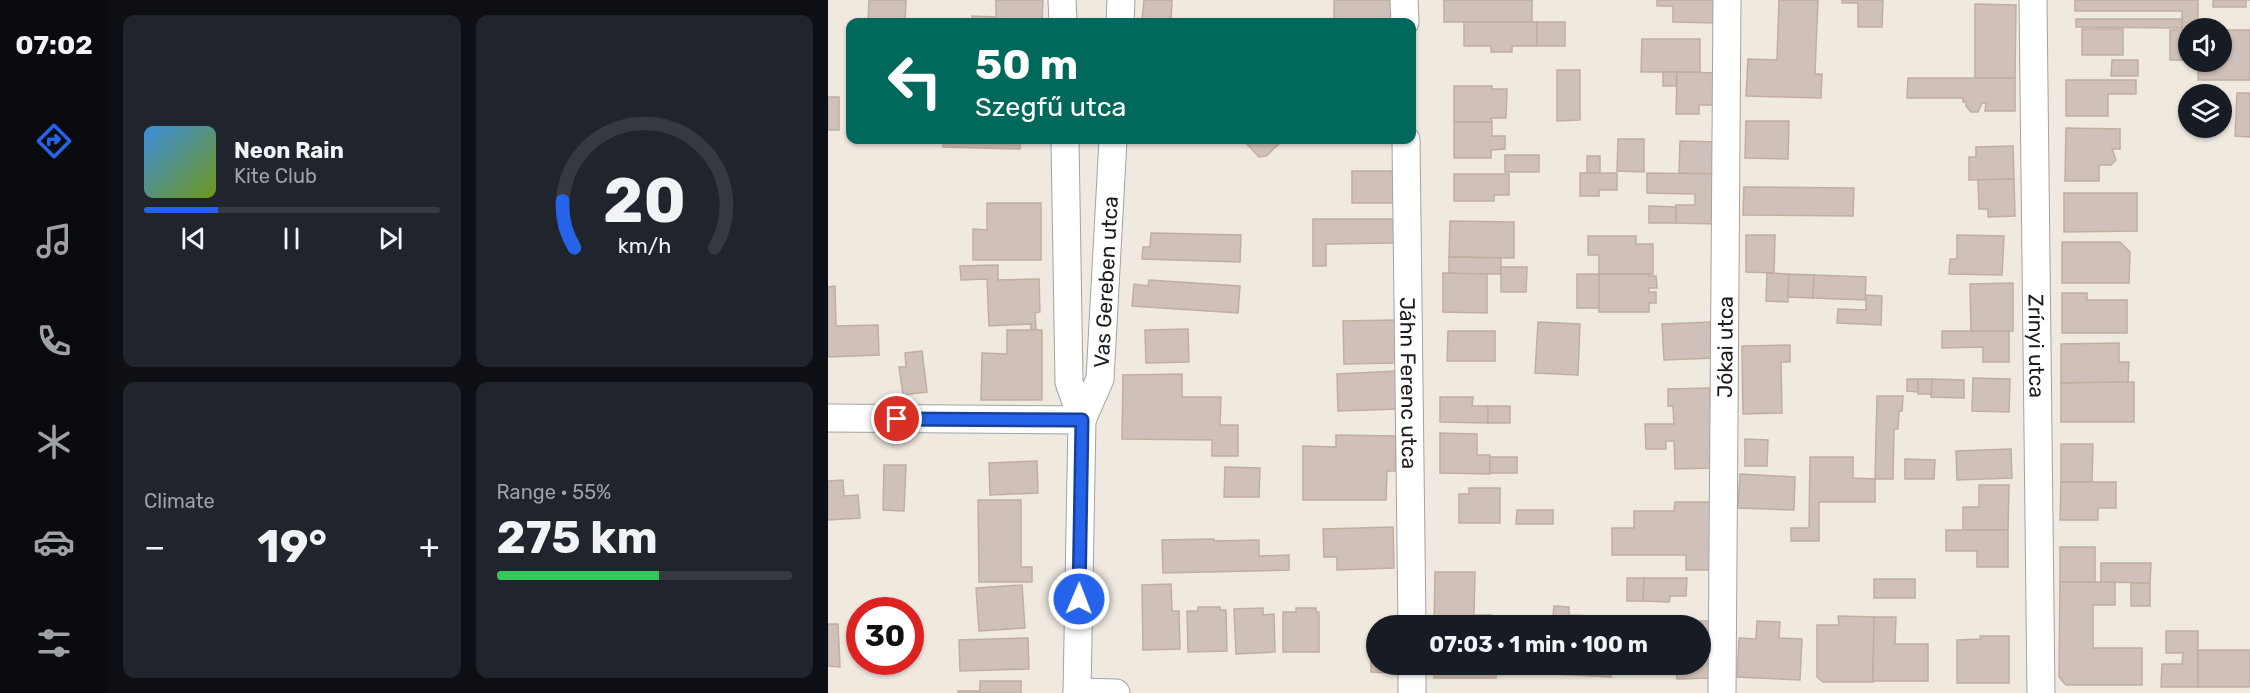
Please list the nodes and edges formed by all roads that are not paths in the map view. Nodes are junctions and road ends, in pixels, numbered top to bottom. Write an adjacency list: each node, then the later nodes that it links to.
1 (1062, 0): 6 (street)
2 (1121, 0): 7 (street)
3 (1404, 0): 8 (street)
4 (1727, 0): 19 (street, Jókai utca)
5 (2033, 0): 20 (street, Zrínyi utca)
6 (1062, 18)
7 (1120, 18)
8 (1405, 18)
9 (1065, 144): 13 (street, Vas Gereben utca)
10 (1113, 144): 13 (street, Vas Gereben utca)
11 (1406, 144): 14 (street, Jáhn Ferenc utca)
12 (828, 418): 13 (street)
13 (1082, 420): 16 (street, Vas Gereben utca)
14 (1412, 615)
15 (1412, 675): 18 (street)
16 (1077, 692): 17 (street)
17 (1116, 693)
18 (1412, 693)
19 (1722, 693)
20 (2041, 693)

